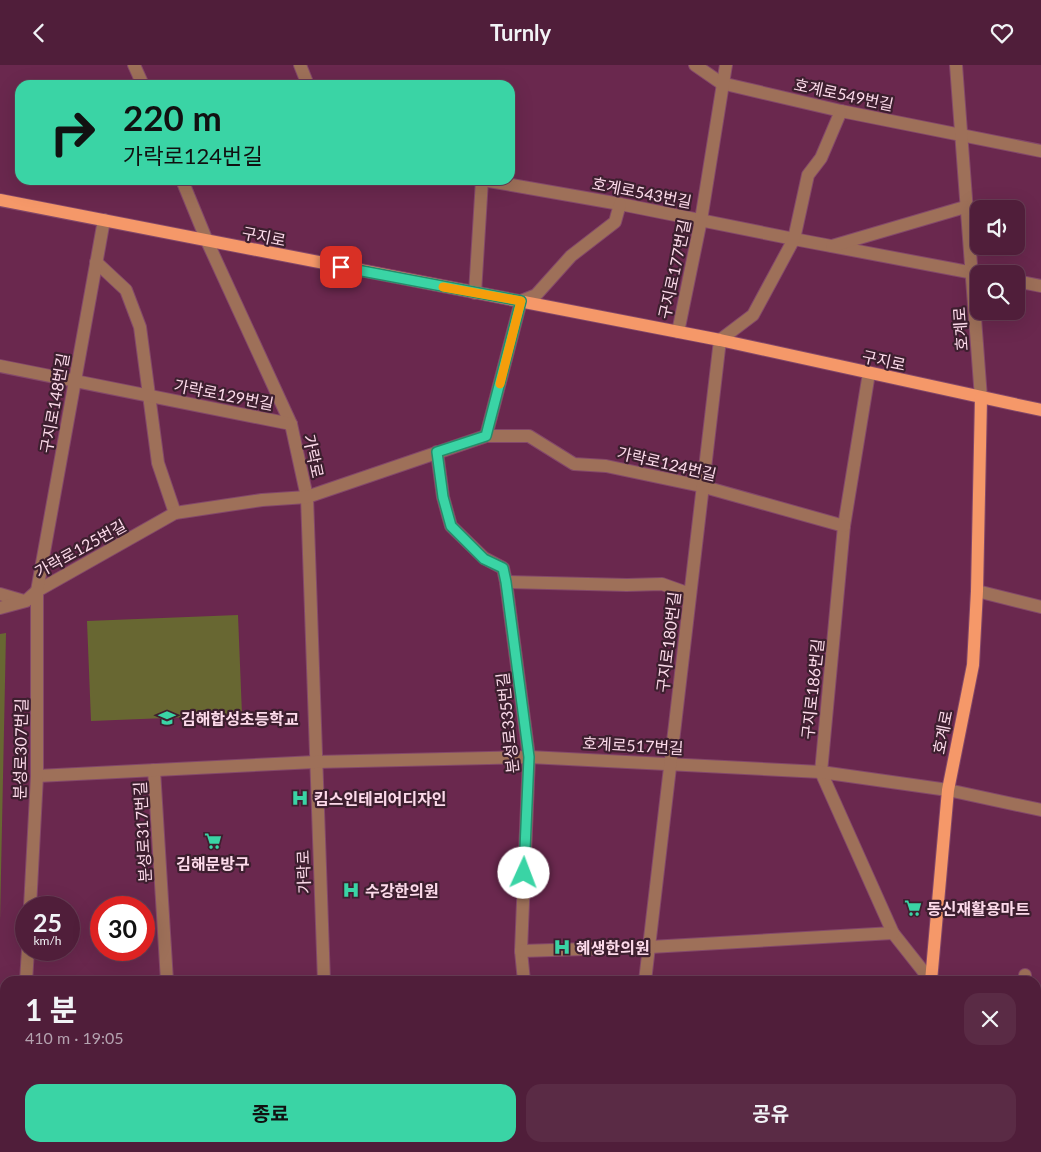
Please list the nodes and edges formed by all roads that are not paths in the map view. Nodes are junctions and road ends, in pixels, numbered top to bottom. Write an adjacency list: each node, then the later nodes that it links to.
1 (134, 65): 6 (street)
2 (300, 65): 7 (street)
3 (695, 65): 8 (street, 호계로549번길)
4 (726, 65): 8 (street, 구지로177번길)
5 (956, 65): 10 (street, 호계로)
6 (140, 80)
7 (306, 80)
8 (721, 83): 9 (street, 호계로549번길); 19 (street, 구지로177번길)
9 (841, 111): 10 (street, 호계로549번길); 20 (street)
10 (962, 136): 11 (street, 호계로549번길); 17 (street, 호계로)
11 (1041, 151)
12 (184, 185): 21 (street, 가락로)
13 (482, 185): 28 (street)
14 (512, 185): 16 (street, 호계로543번길)
15 (0, 200): 18 (main road, 구지로)
16 (620, 203): 19 (street, 호계로543번길); 29 (street)
17 (966, 207): 22 (street, 호계로543번길); 24 (street, 호계로)
18 (104, 220): 21 (main road, 구지로); 23 (street, 구지로148번길)
19 (701, 220): 20 (street, 호계로543번길); 31 (street, 구지로177번길)
20 (794, 239): 22 (street, 호계로543번길); 32 (street)
21 (207, 241): 28 (main road, 구지로); 39 (street, 가락로)
22 (830, 246): 25 (street, 호계로543번길)
23 (96, 262): 35 (street, 구지로148번길); 36 (street, 가락로129번길)
24 (975, 265)
25 (970, 272)
26 (1025, 283): 27 (street)
27 (1041, 286)
28 (475, 293): 29 (main road, 구지로)
29 (521, 301): 31 (main road, 구지로); 40 (street)
30 (978, 320): 37 (street, 호계로)
31 (678, 332): 32 (main road, 구지로)
32 (720, 340): 34 (main road, 구지로); 42 (street, 구지로180번길)
33 (0, 366): 35 (street, 가락로129번길)
34 (868, 373): 37 (main road, 구지로); 45 (street, 구지로186번길)
35 (75, 381): 36 (street, 가락로129번길); 47 (street, 구지로148번길)
36 (151, 396): 39 (street, 가락로129번길); 44 (street)
37 (981, 398): 38 (main road, 구지로); 48 (main road, 호계로)
38 (1041, 410)
39 (291, 424): 43 (street, 가락로)
40 (486, 436): 41 (street, 가락로124번길); 42 (street, 가락로124번길)
41 (437, 452): 43 (street, 가락로124번길); 46 (street, 분성로335번길)
42 (702, 487): 45 (street, 가락로124번길); 50 (street, 구지로180번길)
43 (307, 497): 44 (street, 가락로125번길); 55 (street, 가락로)
44 (175, 513): 47 (street, 가락로125번길)
45 (844, 526): 58 (street, 구지로186번길)
46 (506, 582): 50 (street); 54 (street, 분성로335번길)
47 (37, 591): 51 (street, 가락로125번길); 59 (street, 분성로307번길)
48 (977, 591): 52 (street); 60 (main road, 호계로)
49 (0, 594): 51 (street)
50 (690, 594): 56 (street, 구지로180번길)
51 (26, 601): 53 (street, 가락로125번길)
52 (1041, 607)
53 (0, 608)
54 (529, 757): 55 (street, 호계로517번길); 56 (street, 호계로517번길); 65 (street, 분성로335번길)
55 (315, 762): 57 (street); 69 (street, 가락로)
56 (670, 763): 58 (street, 호계로517번길); 64 (street, 구지로180번길)
57 (154, 770): 59 (street); 68 (street, 분성로317번길)
58 (821, 772): 60 (street, 호계로517번길); 63 (street, 구지로186번길)
59 (37, 776): 62 (street, 분성로307번길)
60 (948, 790): 61 (street); 73 (main road, 호계로)
61 (1041, 810)
62 (31, 896)
63 (893, 933): 64 (street); 72 (street, 구지로186번길)
64 (650, 947): 65 (street); 71 (street, 구지로180번길)
65 (521, 951): 70 (street, 분성로335번길)
66 (27, 961): 67 (street)
67 (26, 976)
68 (167, 976)
69 (324, 976)
70 (524, 976)
71 (646, 976)
72 (927, 976)
73 (931, 976)

